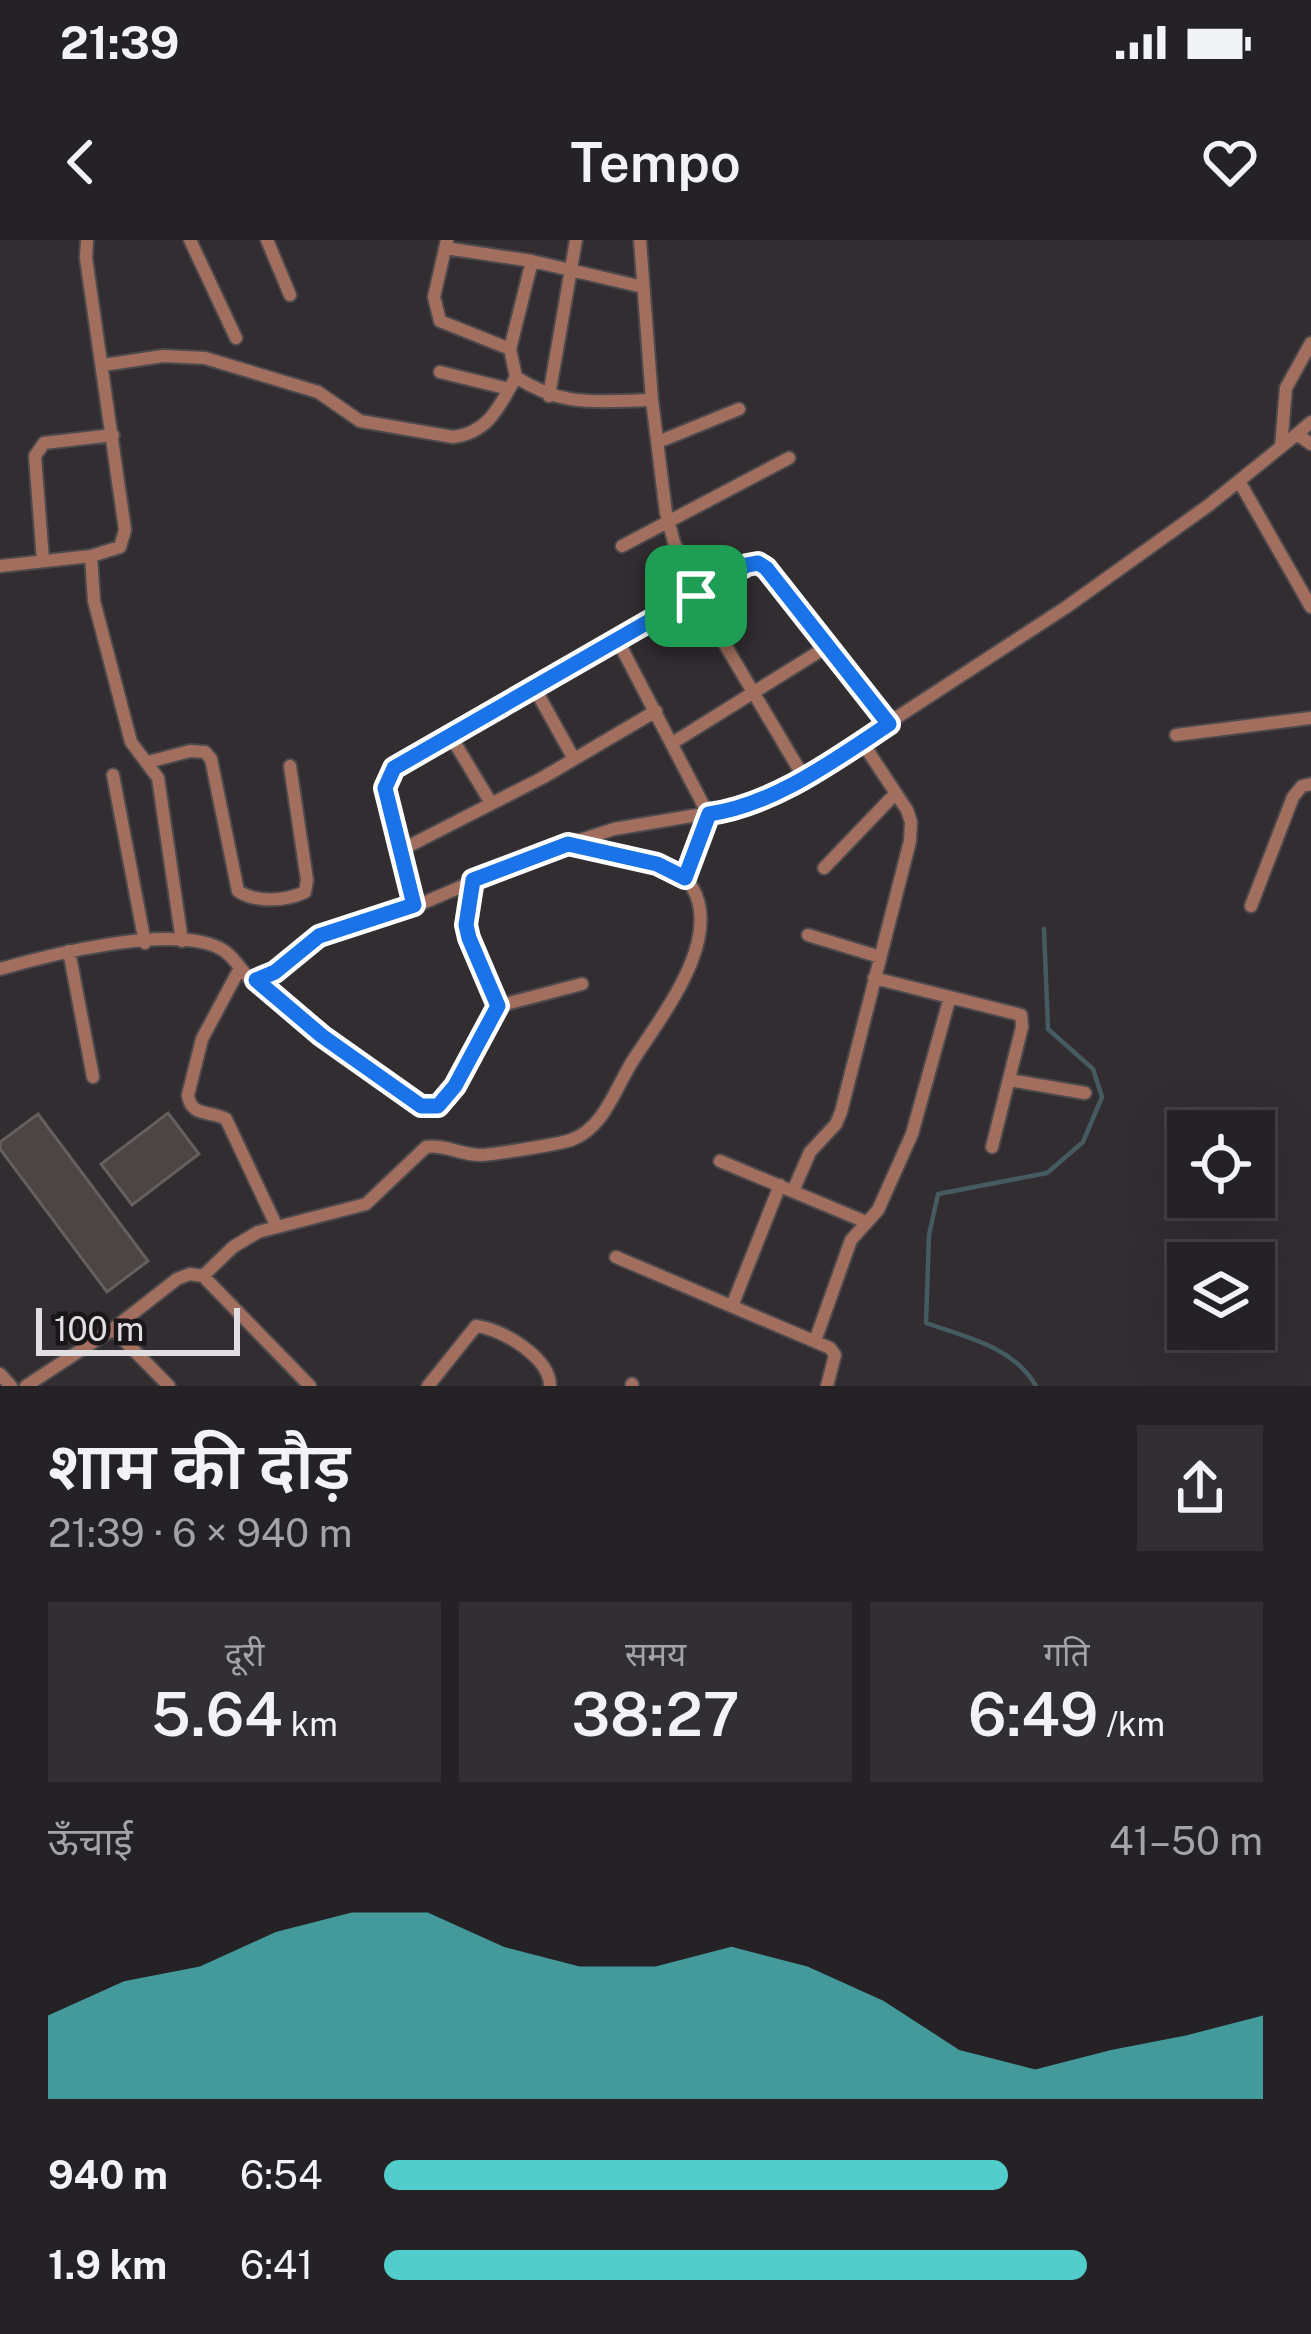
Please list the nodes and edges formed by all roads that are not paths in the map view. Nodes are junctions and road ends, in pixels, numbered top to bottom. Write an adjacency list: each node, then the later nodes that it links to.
1 (87, 240): 14 (street)
2 (190, 240): 11 (street)
3 (267, 240): 10 (street)
4 (576, 240): 8 (street)
5 (640, 240): 9 (street)
6 (446, 244): 7 (street); 13 (street)
7 (532, 261): 8 (street); 13 (street)
8 (572, 271): 9 (street); 17 (street)
9 (643, 287): 18 (street)
10 (290, 295)
11 (236, 338)
12 (1311, 343): 25 (street)
13 (510, 350): 16 (street)
14 (103, 365): 16 (street); 21 (street)
15 (440, 371): 16 (street)
16 (513, 383): 17 (street)
17 (549, 396): 18 (street)
18 (652, 400): 23 (street)
19 (740, 409): 23 (street)
20 (1311, 422): 22 (street)
21 (112, 434): 30 (street); 31 (street)
22 (1297, 434): 24 (street); 25 (street)
23 (658, 442): 28 (street)
24 (1311, 444)
25 (1281, 447): 27 (street)
26 (789, 458): 28 (street)
27 (1239, 481): 34 (street); 41 (street)
28 (669, 524): 29 (street); 33 (street)
29 (622, 546)
30 (91, 556): 31 (street); 47 (street)
31 (43, 561): 32 (street)
32 (0, 566)
33 (696, 596): 35 (street); 36 (street); 38 (street)
34 (1311, 607)
35 (618, 641): 37 (street); 39 (street)
36 (828, 646): 38 (street); 41 (street)
37 (536, 689): 42 (street); 46 (street)
38 (753, 692): 44 (street); 50 (street)
39 (656, 711): 44 (street); 46 (street)
40 (1311, 718): 43 (street)
41 (889, 724): 45 (street)
42 (450, 735): 53 (street); 56 (street)
43 (1176, 735)
44 (674, 742): 54 (street)
45 (862, 742): 50 (street); 52 (street)
46 (574, 759): 53 (street)
47 (148, 763): 48 (street); 63 (street)
48 (290, 766)
49 (113, 775): 64 (street)
50 (803, 776): 54 (street)
51 (1311, 784): 61 (street)
52 (895, 794): 57 (street); 66 (street)
53 (491, 803): 56 (street)
54 (709, 814): 55 (street); 58 (street)
55 (568, 844): 58 (street); 59 (street)
56 (401, 850): 60 (street)
57 (824, 868)
58 (685, 878): 81 (street)
59 (473, 880): 60 (street); 73 (street)
60 (414, 905): 70 (street)
61 (1251, 906)
62 (808, 935): 66 (street)
63 (182, 941): 64 (street); 67 (street)
64 (145, 943): 65 (street)
65 (69, 951): 68 (street); 74 (street)
66 (880, 957): 69 (street)
67 (240, 968): 70 (street); 81 (street)
68 (0, 969)
69 (874, 978): 72 (street); 79 (street)
70 (256, 980): 73 (street)
71 (582, 984): 73 (street)
72 (950, 997): 75 (street); 80 (street)
73 (498, 1006)
74 (93, 1076)
75 (1010, 1080): 76 (street); 77 (street)
76 (1085, 1093)
77 (992, 1147)
78 (720, 1161): 79 (street)
79 (786, 1188): 80 (street); 84 (street)
80 (866, 1222): 86 (street)
81 (276, 1225): 83 (street)
82 (616, 1257): 84 (street)
83 (203, 1276): 85 (street); 91 (street)
84 (732, 1306): 86 (street)
85 (113, 1328): 89 (street); 90 (street)
86 (814, 1342): 94 (street)
87 (0, 1374): 88 (street)
88 (10, 1386)
89 (26, 1386)
90 (169, 1386)
91 (310, 1386)
92 (428, 1386): 93 (street)
93 (550, 1386)
94 (827, 1386)

